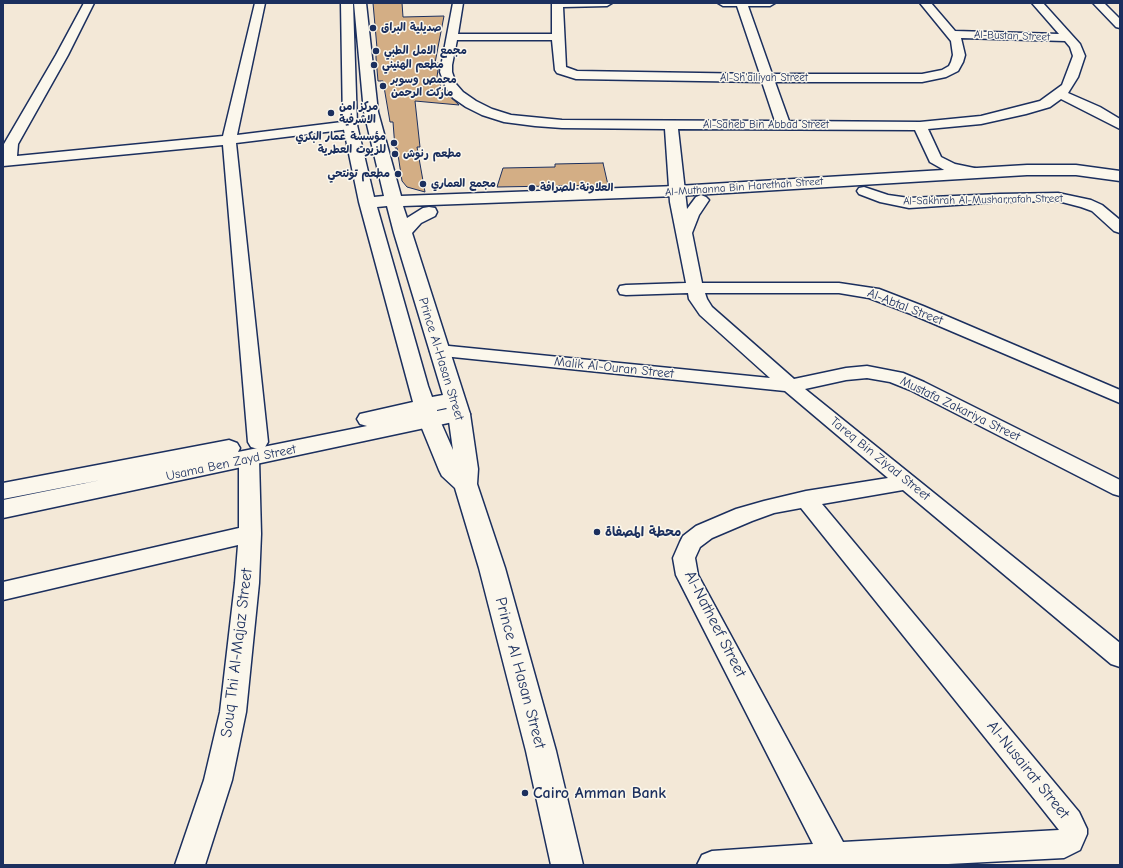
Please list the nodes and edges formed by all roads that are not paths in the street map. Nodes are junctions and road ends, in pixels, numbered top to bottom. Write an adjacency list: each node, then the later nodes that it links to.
1 (89, 3): 30 (street)
2 (260, 3): 29 (street, Souq Thi Al-Majaz Street)
3 (347, 3): 24 (main road)
4 (360, 3): 22 (main road, Prince Al-Hasan Street)
5 (458, 3): 16 (street, Al-Saheb Bin Abbad Street)
6 (558, 3): 7 (street); 17 (street, Al-Sh'ailiyah Street)
7 (607, 3)
8 (723, 3): 9 (street)
9 (741, 3): 10 (street); 19 (street)
10 (770, 3)
11 (925, 3): 15 (street, Al-Sh'ailiyah Street)
12 (1037, 3): 18 (street, Al-Saheb Bin Abbad Street)
13 (1098, 3): 14 (street)
14 (1120, 25)
15 (953, 34): 18 (street, Al-Bustan Street); 19 (street, Al-Sh'ailiyah Street)
16 (451, 37): 17 (street); 26 (street, Al-Saheb Bin Abbad Street)
17 (558, 37): 19 (street, Al-Sh'ailiyah Street)
18 (1070, 38): 20 (street, Al-Saheb Bin Abbad Street)
19 (767, 78): 25 (street)
20 (1060, 94): 21 (street); 28 (street, Al-Saheb Bin Abbad Street)
21 (1095, 110): 23 (street); 27 (street)
22 (371, 112): 24 (main road); 37 (main road, Prince Al-Hasan Street)
23 (1120, 112)
24 (349, 119): 29 (street); 40 (main road)
25 (783, 124): 26 (street, Al-Saheb Bin Abbad Street); 28 (street, Al-Saheb Bin Abbad Street)
26 (671, 125): 36 (street, Tareq Bin Ziyad Street)
27 (1120, 125)
28 (920, 126): 32 (street)
29 (230, 140): 31 (street); 51 (street, Souq Thi Al-Majaz Street)
30 (7, 144): 31 (street)
31 (5, 163)
32 (974, 172): 33 (main road, Al-Muthanna Bin Harethah Street); 36 (main road, Al-Muthanna Bin Harethah Street)
33 (1120, 176)
34 (1120, 186): 35 (main road, Al-Muthanna Bin Harethah Street)
35 (864, 191): 38 (main road, Al-Muthanna Bin Harethah Street); 41 (street, Al-Sakhrah Al-Musharrafah Street)
36 (678, 196): 38 (main road, Al-Muthanna Bin Harethah Street); 39 (main road, Al-Muthanna Bin Harethah Street); 42 (street, Tareq Bin Ziyad Street)
37 (393, 200): 39 (main road, Al-Muthanna Bin Harethah Street); 39 (main road); 40 (main road, Al-Muthanna Bin Harethah Street); 43 (main road, Prince Al-Hasan Street)
38 (702, 200): 42 (street)
39 (428, 206): 43 (main road)
40 (368, 208): 49 (main road)
41 (1120, 228)
42 (685, 232): 44 (street, Tareq Bin Ziyad Street)
43 (403, 233): 46 (main road, Prince Al-Hasan Street)
44 (695, 288): 45 (street, Al-Abtal Street); 47 (street, Tareq Bin Ziyad Street); 48 (street, Al-Abtal Street)
45 (626, 290)
46 (439, 351): 47 (street, Malik Al-Ouran Street); 50 (main road, Prince Al-Hasan Street)
47 (790, 386): 52 (street, Tareq Bin Ziyad Street); 54 (street, Mustafa Zakariya Street)
48 (1120, 397)
49 (424, 404): 50 (main road, Usama Ben Zayd Street); 51 (main road, Usama Ben Zayd Street); 51 (main road, Usama Ben Zayd Street); 53 (main road)
50 (457, 406): 53 (main road, Prince Al-Hasan Street)
51 (253, 451): 55 (main road, Usama Ben Zayd Street); 57 (main road, Usama Ben Zayd Street); 58 (street, Souq Thi Al-Majaz Street)
52 (908, 482): 56 (street, Al-Natheef Street); 60 (street, Tareq Bin Ziyad Street)
53 (466, 484): 63 (main road, Prince Al Hasan Street)
54 (1120, 489)
55 (3, 491)
56 (806, 499): 61 (street, Al-Natheef Street); 61 (street, Al-Nusairat Street)
57 (3, 509)
58 (250, 534): 59 (street); 62 (street, Souq Thi Al-Majaz Street)
59 (3, 591)
60 (1120, 657)
61 (836, 860): 64 (street, Al-Nusairat Street)
62 (190, 865)
63 (567, 865)
64 (712, 865)

